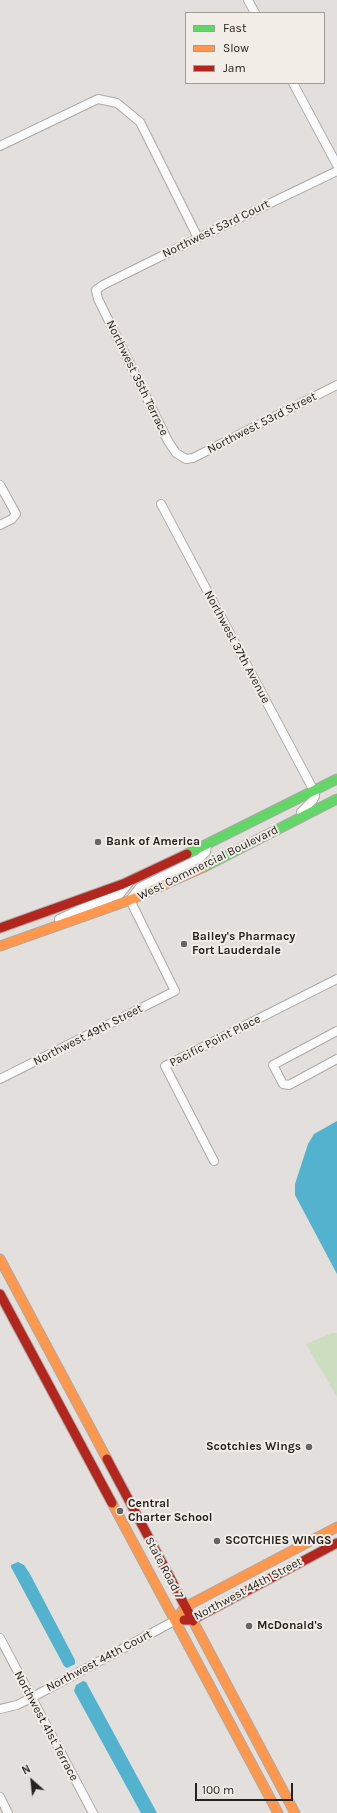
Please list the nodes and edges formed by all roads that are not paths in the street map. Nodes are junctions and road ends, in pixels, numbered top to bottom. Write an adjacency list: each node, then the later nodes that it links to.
1 (248, 0): 2 (street)
2 (254, 12)
3 (294, 84): 5 (street)
4 (0, 146): 7 (street)
5 (337, 165)
6 (337, 171): 7 (street, Northwest 53rd Court)
7 (198, 238): 8 (street, Northwest 53rd Court)
8 (96, 290): 10 (street, Northwest 35th Terrace)
9 (337, 385): 10 (street, Northwest 53rd Street)
10 (186, 459)
11 (0, 485): 13 (street)
12 (161, 504): 15 (street, Northwest 37th Avenue)
13 (0, 524)
14 (337, 779): 15 (main road, West Commercial Boulevard)
15 (314, 791): 17 (street, West Commercial Boulevard); 18 (main road, West Commercial Boulevard)
16 (337, 799): 17 (main road, West Commercial Boulevard)
17 (285, 826): 20 (main road, West Commercial Boulevard)
18 (207, 844): 19 (main road, West Commercial Boulevard); 20 (street, West Commercial Boulevard)
19 (131, 880): 21 (street, West Commercial Boulevard); 22 (main road, West Commercial Boulevard)
20 (130, 900): 21 (main road, West Commercial Boulevard); 27 (street, Northwest 49th Street)
21 (57, 927): 23 (main road, West Commercial Boulevard)
22 (0, 928)
23 (0, 946)
24 (337, 979): 28 (street, Pacific Point Place)
25 (337, 1031): 26 (street)
26 (337, 1059)
27 (0, 1079)
28 (214, 1161)
29 (0, 1259): 33 (main road, State Road 7)
30 (0, 1294): 34 (main road, State Road 7)
31 (337, 1527): 33 (main road, Northwest 44th Street)
32 (337, 1543): 35 (main road, Northwest 44th Street)
33 (185, 1607): 34 (main road, Northwest 44th Street); 35 (main road, State Road 7)
34 (176, 1620): 35 (main road, Northwest 44th Street); 37 (street, Northwest 44th Court); 39 (main road, State Road 7)
35 (192, 1620): 41 (main road, State Road 7)
36 (0, 1638): 37 (street, Northwest 41st Terrace)
37 (31, 1698): 38 (street, Northwest 44th Court); 43 (street, Northwest 41st Terrace)
38 (0, 1709)
39 (250, 1760): 41 (main road); 44 (main road, State Road 7)
40 (0, 1798): 42 (street)
41 (290, 1803): 45 (main road, State Road 7)
42 (8, 1813)
43 (93, 1813)
44 (278, 1813)
45 (295, 1813)

